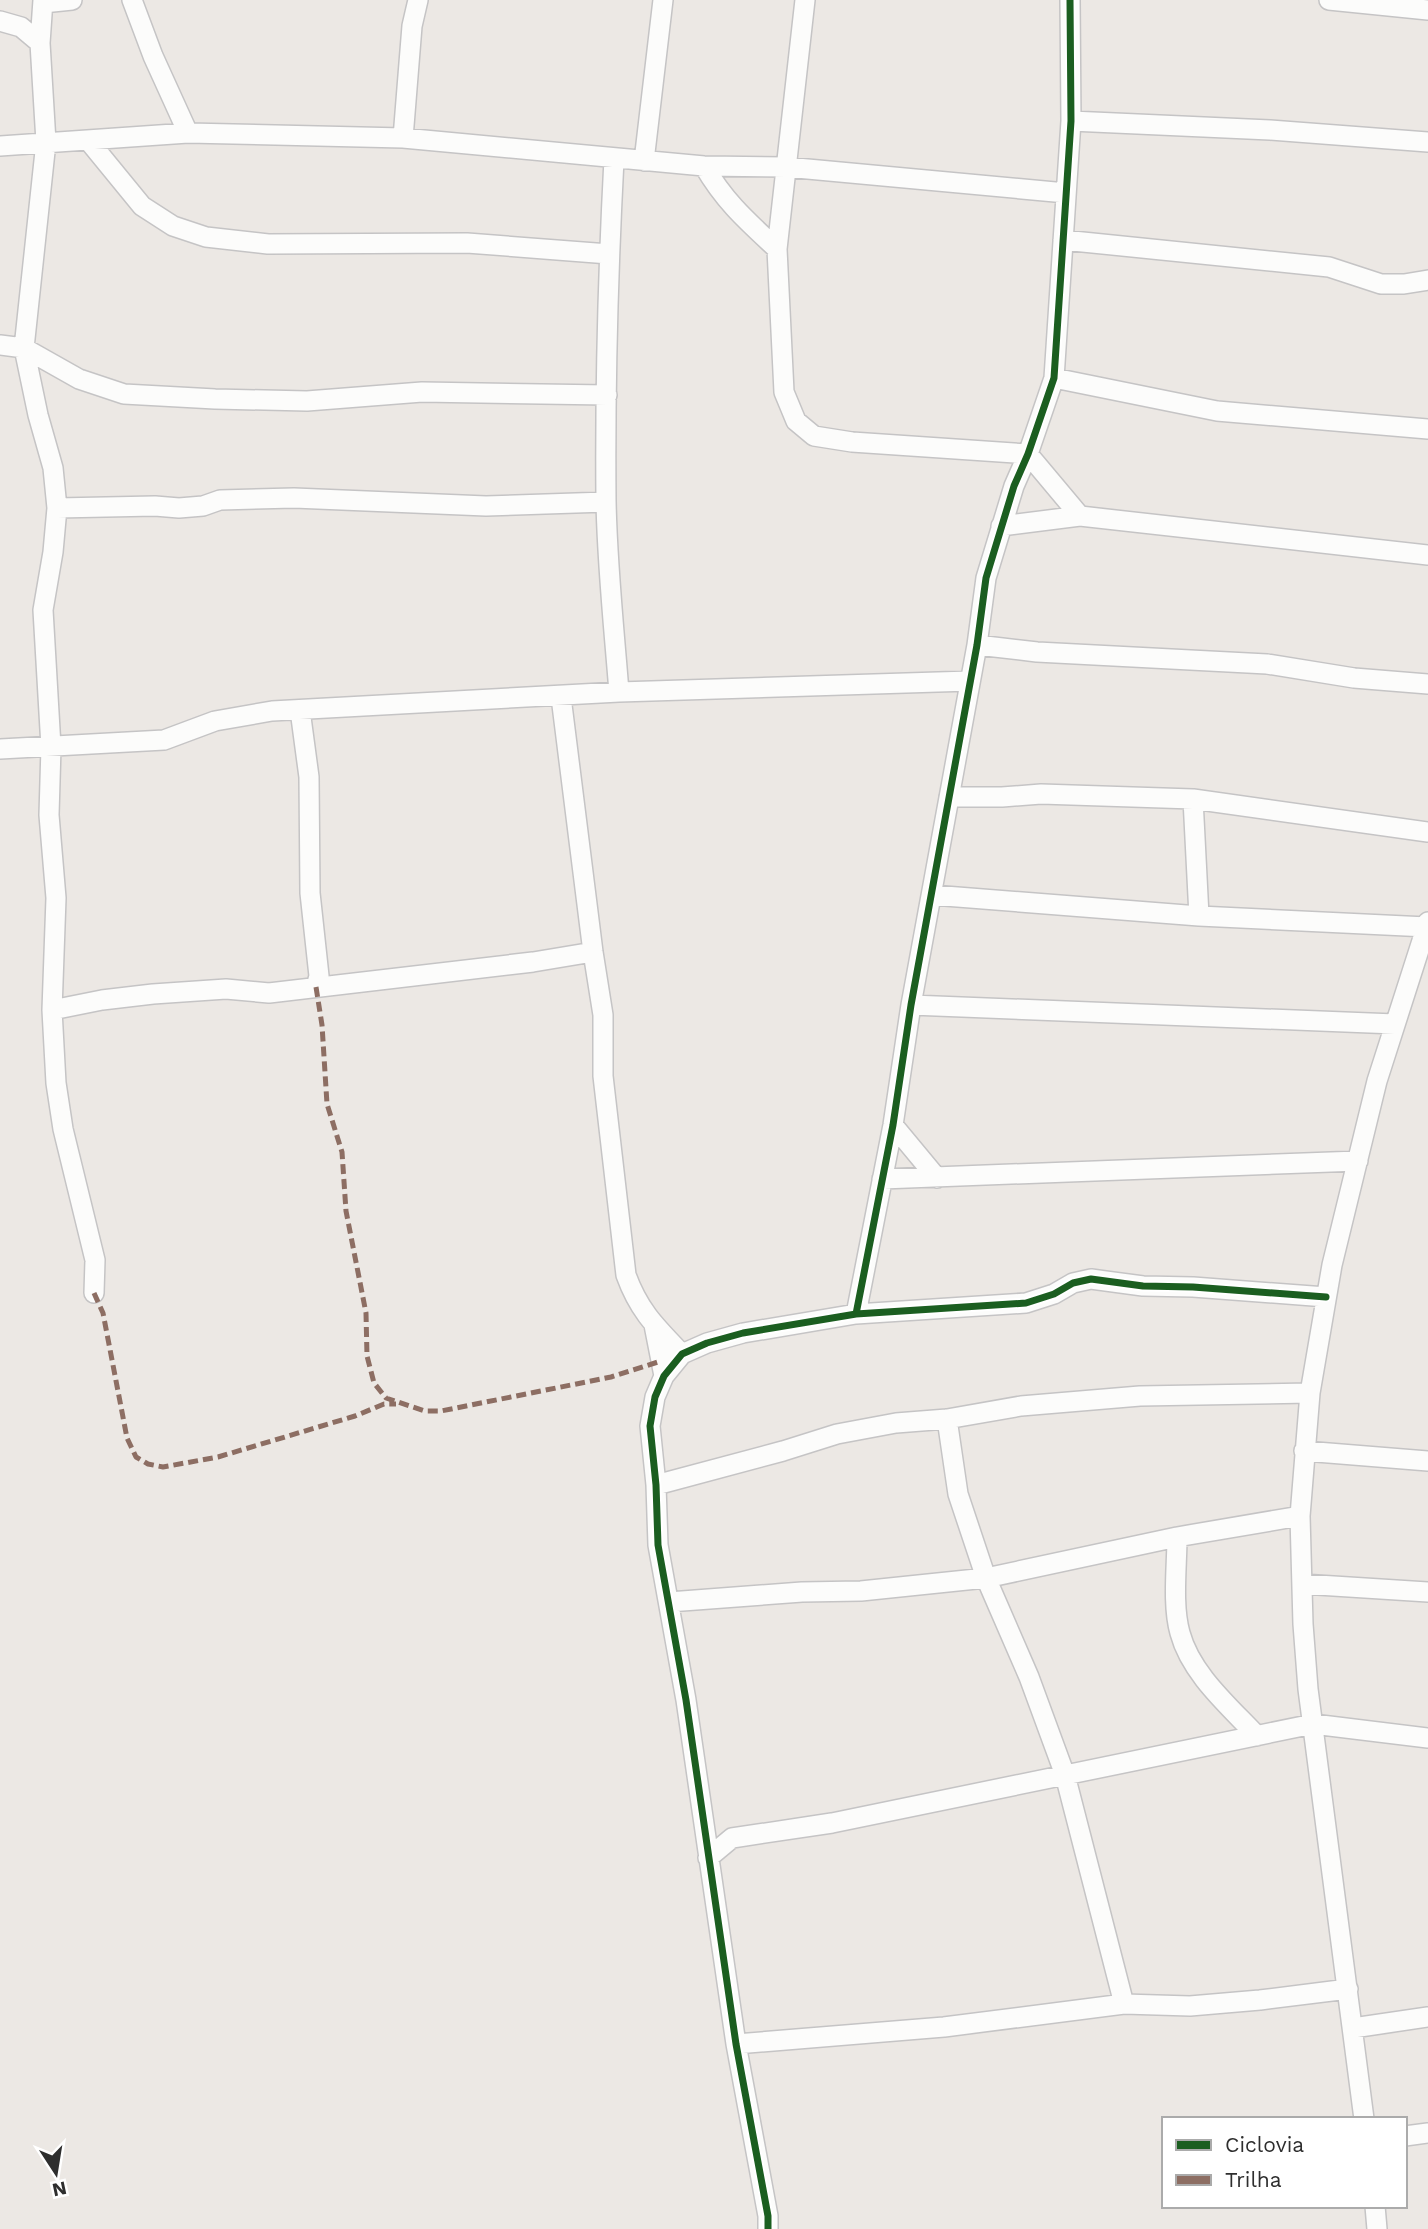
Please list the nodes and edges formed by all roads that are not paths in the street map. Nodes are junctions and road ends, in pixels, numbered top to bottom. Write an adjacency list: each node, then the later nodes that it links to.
1 (72, 0): 8 (street)
2 (132, 0): 13 (street)
3 (418, 0): 14 (street)
4 (663, 0): 20 (street)
5 (805, 0): 22 (street)
6 (1070, 0): 12 (street)
7 (1329, 0): 9 (street)
8 (43, 1): 11 (street)
9 (1428, 10)
10 (0, 21): 11 (street)
11 (40, 43): 16 (street)
12 (1071, 121): 17 (street); 23 (street)
13 (188, 133): 14 (street); 15 (street)
14 (403, 138): 19 (street)
15 (88, 139): 16 (street); 26 (street)
16 (46, 142): 18 (street); 29 (street)
17 (1428, 142)
18 (0, 146)
19 (614, 159): 20 (street); 26 (street)
20 (644, 161): 21 (street)
21 (704, 166): 22 (street); 25 (street)
22 (786, 167): 23 (street); 25 (street)
23 (1066, 192): 24 (street)
24 (1063, 240): 27 (street); 30 (street)
25 (777, 249): 33 (street)
26 (609, 254): 31 (street)
27 (1428, 280)
28 (0, 345): 29 (street)
29 (24, 348): 31 (street); 35 (street)
30 (1054, 378): 32 (street); 33 (street)
31 (607, 395): 34 (street)
32 (1428, 429)
33 (1028, 454): 36 (street); 37 (street)
34 (606, 502): 35 (street); 42 (street)
35 (57, 508): 45 (street)
36 (1080, 516): 37 (street); 38 (street)
37 (1001, 526): 39 (street)
38 (1428, 555)
39 (977, 645): 40 (street); 41 (street)
40 (970, 681): 42 (street); 47 (street)
41 (1428, 684)
42 (619, 692): 43 (street)
43 (561, 697): 44 (street); 54 (street)
44 (300, 710): 45 (street); 55 (street)
45 (51, 747): 46 (street); 57 (street)
46 (0, 749)
47 (949, 797): 48 (street); 50 (street)
48 (1193, 799): 49 (street); 51 (street)
49 (1428, 832)
50 (932, 895): 51 (street); 56 (street)
51 (1199, 916): 53 (street)
52 (1428, 922): 53 (street)
53 (1428, 929): 58 (street)
54 (593, 952): 55 (street); 66 (street)
55 (316, 987): 57 (street)
56 (911, 1005): 58 (street); 59 (street)
57 (52, 1010): 63 (street)
58 (1395, 1024): 60 (street)
59 (893, 1125): 61 (street); 62 (street)
60 (1359, 1161): 61 (street); 64 (street)
61 (937, 1178): 62 (street)
62 (881, 1180): 65 (street)
63 (94, 1293)
64 (1326, 1297): 65 (street); 69 (street)
65 (856, 1314): 67 (street)
66 (654, 1325): 67 (street); 68 (street)
67 (682, 1354): 68 (street)
68 (664, 1376): 73 (street)
69 (1310, 1393): 70 (street); 71 (street)
70 (947, 1419): 73 (street); 76 (street)
71 (1304, 1451): 72 (street); 74 (street)
72 (1428, 1461)
73 (656, 1485): 79 (street)
74 (1300, 1516): 75 (street); 77 (street)
75 (1177, 1536): 76 (street); 81 (street)
76 (986, 1578): 79 (street); 83 (street)
77 (1302, 1584): 78 (street); 80 (street)
78 (1428, 1592)
79 (669, 1602): 84 (street)
80 (1313, 1724): 81 (street); 82 (street); 87 (street)
81 (1257, 1736): 83 (street)
82 (1428, 1738)
83 (1065, 1775): 85 (street); 88 (street)
84 (702, 1817): 85 (street); 86 (street)
85 (732, 1838): 86 (street)
86 (708, 1857): 91 (street)
87 (1348, 1989): 88 (street); 90 (street)
88 (1124, 2004): 91 (street)
89 (1428, 2017): 90 (street)
90 (1353, 2028): 92 (street)
91 (736, 2044): 96 (street)
92 (1364, 2117)
93 (1428, 2133): 94 (street)
94 (1407, 2136)
95 (1374, 2208): 97 (street)
96 (768, 2229)
97 (1377, 2229)

